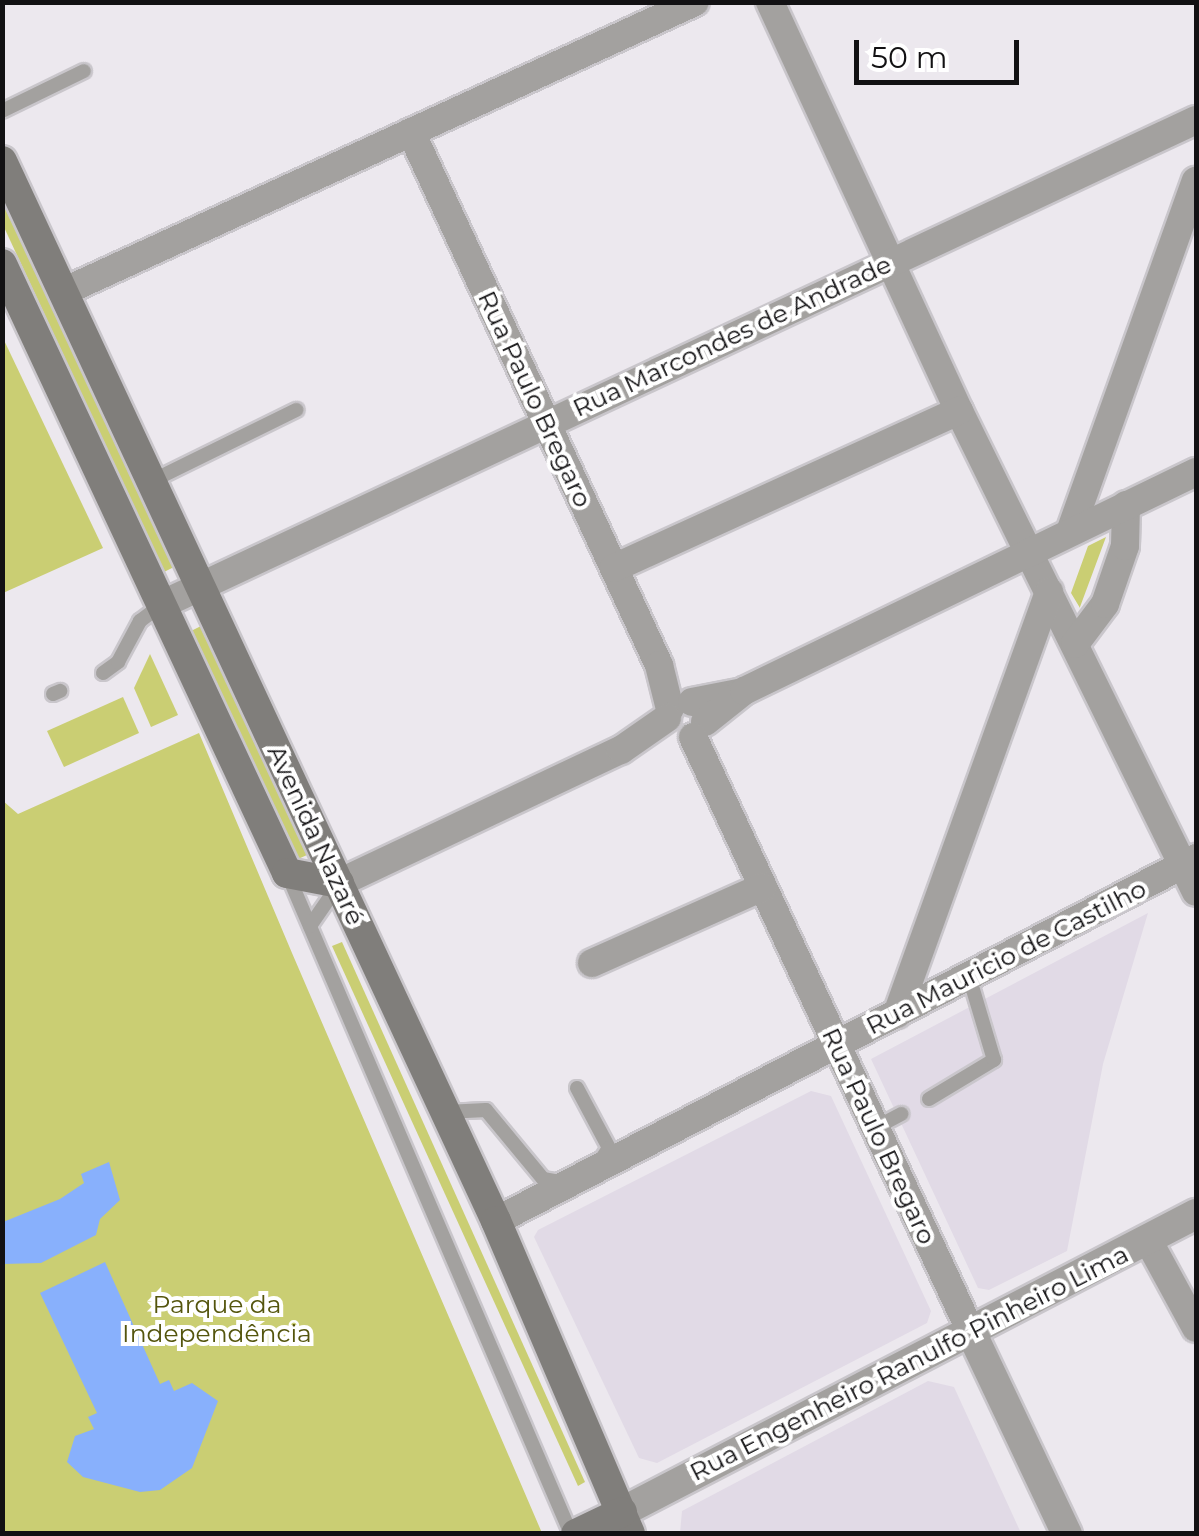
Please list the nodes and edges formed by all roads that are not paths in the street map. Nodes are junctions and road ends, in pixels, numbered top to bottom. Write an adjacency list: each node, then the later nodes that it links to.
1 (695, 2): 6 (street)
2 (770, 2): 9 (street)
3 (84, 71): 4 (lane)
4 (2, 111)
5 (1196, 120): 9 (street, Rua Marcondes de Andrade)
6 (410, 132): 11 (street); 14 (street, Rua Paulo Bregaro)
7 (2, 162): 11 (main road, Avenida Nazaré)
8 (1196, 181): 18 (street)
9 (890, 261): 13 (street); 14 (street, Rua Marcondes de Andrade)
10 (2, 264): 23 (main road, Avenida Nazaré)
11 (63, 292): 16 (main road, Avenida Nazaré)
12 (296, 410): 16 (lane)
13 (959, 411): 19 (street); 20 (street)
14 (546, 424): 20 (street, Rua Paulo Bregaro); 21 (street, Rua Marcondes de Andrade)
15 (1196, 472): 17 (street)
16 (152, 482): 21 (main road, Avenida Nazaré)
17 (1126, 506): 18 (street); 24 (street)
18 (1070, 532): 19 (street)
19 (1028, 553): 22 (street); 26 (street)
20 (614, 568): 26 (street, Rua Paulo Bregaro)
21 (200, 586): 23 (street, Rua Marcondes de Andrade); 29 (main road, Avenida Nazaré)
22 (1049, 592): 24 (street); 35 (street)
23 (161, 605): 25 (lane); 28 (main road, Avenida Nazaré)
24 (1074, 644): 27 (street)
25 (103, 673)
26 (685, 718): 29 (street); 30 (street, Rua Paulo Bregaro)
27 (1190, 862): 31 (street); 34 (street, Rua Mauricio de Castilho)
28 (286, 874): 29 (main road); 32 (lane, Avenida Nazaré)
29 (339, 883): 32 (lane); 39 (main road, Avenida Nazaré)
30 (763, 887): 33 (street); 36 (street, Rua Paulo Bregaro)
31 (1196, 892)
32 (310, 926): 48 (lane, Avenida Nazaré)
33 (592, 963)
34 (968, 976): 35 (street, Rua Mauricio de Castilho); 38 (lane)
35 (896, 1014): 36 (street, Rua Mauricio de Castilho)
36 (836, 1044): 41 (street, Rua Paulo Bregaro); 43 (street, Rua Mauricio de Castilho)
37 (577, 1088): 39 (lane)
38 (929, 1100)
39 (446, 1112): 43 (main road, Avenida Nazaré)
40 (901, 1114): 41 (lane)
41 (875, 1128): 46 (street, Rua Paulo Bregaro)
42 (1196, 1214): 44 (street, Rua Engenheiro Ranulfo Pinheiro Lima)
43 (496, 1222): 47 (main road, Avenida Nazaré)
44 (1148, 1240): 45 (street); 46 (street, Rua Engenheiro Ranulfo Pinheiro Lima)
45 (1196, 1328)
46 (970, 1332): 47 (street, Rua Engenheiro Ranulfo Pinheiro Lima); 49 (street, Rua Paulo Bregaro)
47 (626, 1523): 48 (main road)
48 (569, 1526)
49 (1066, 1534)

